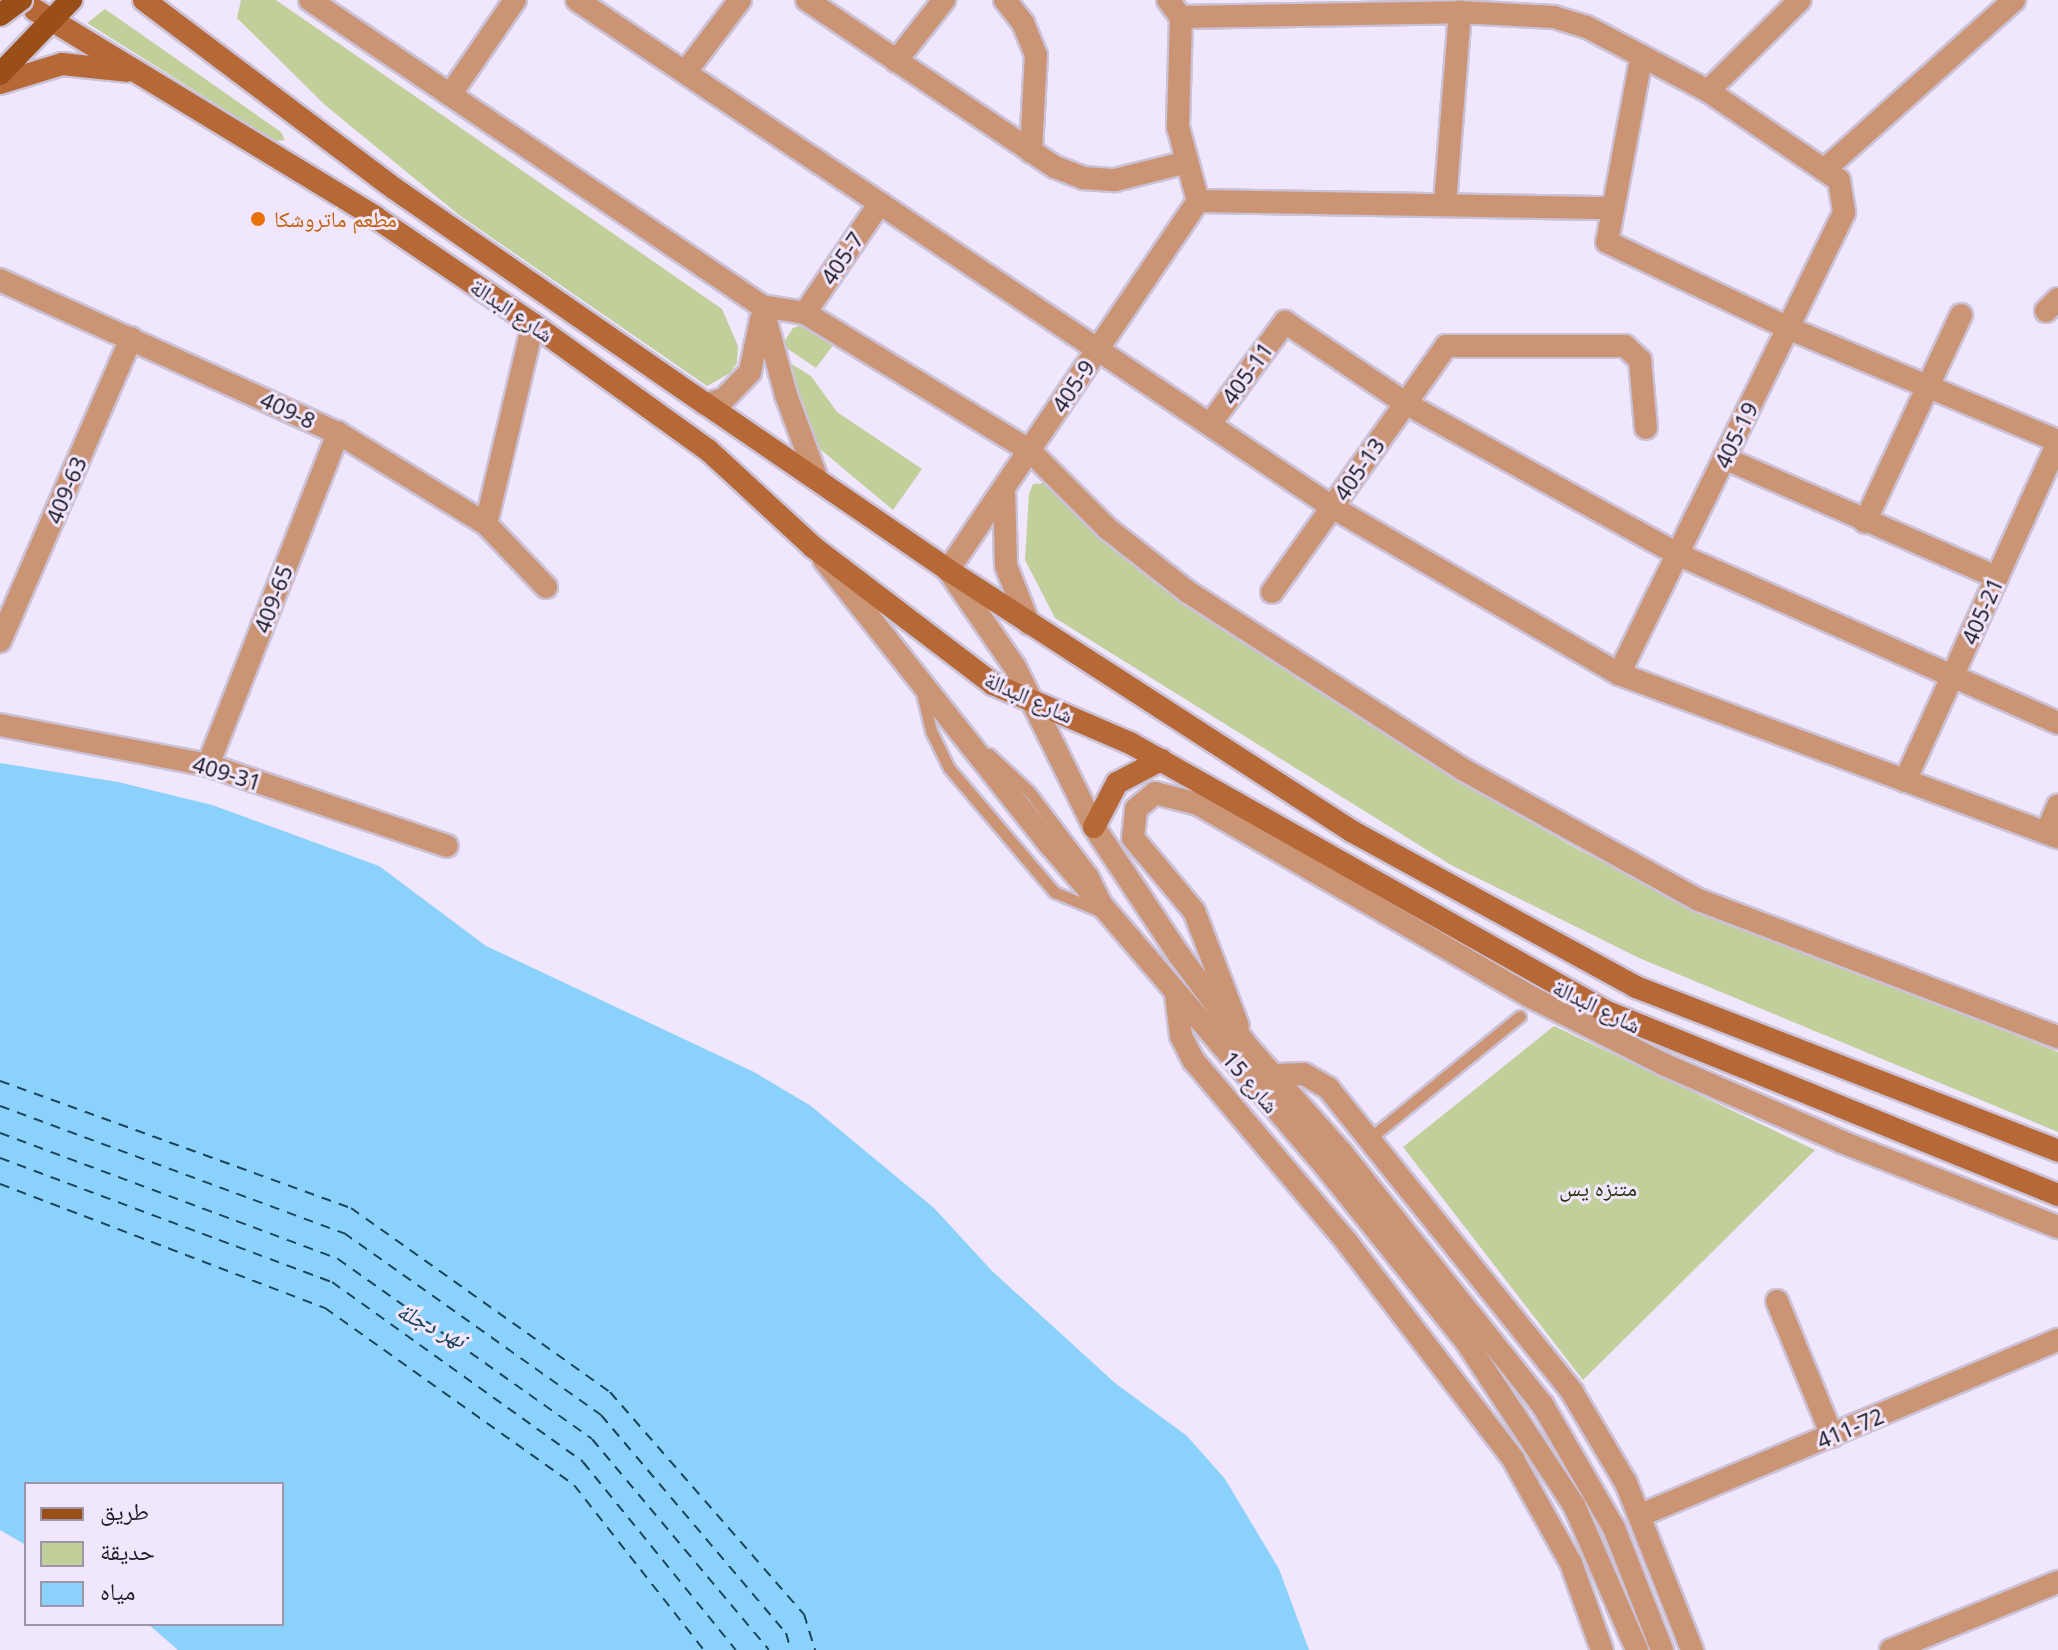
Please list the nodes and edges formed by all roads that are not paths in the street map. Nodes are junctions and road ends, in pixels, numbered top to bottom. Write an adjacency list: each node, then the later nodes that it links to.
1 (71, 0): 15 (main road)
2 (144, 0): 18 (main road, شارع البدالة)
3 (172, 0): 18 (main road)
4 (310, 0): 26 (street)
5 (515, 0): 26 (street)
6 (577, 0): 21 (street)
7 (740, 0): 21 (street)
8 (807, 0): 20 (street)
9 (944, 0): 20 (street)
10 (1005, 0): 27 (street)
11 (1800, 0): 25 (street)
12 (2014, 0): 29 (street)
13 (1174, 8): 14 (street); 28 (street)
14 (1290, 8): 16 (street)
15 (35, 10): 17 (main road, bridge); 22 (main road); 23 (main road, شارع البدالة)
16 (1460, 12): 19 (street); 32 (street)
17 (0, 15)
18 (194, 41): 44 (main road, شارع البدالة)
19 (1641, 59): 25 (street); 33 (street)
20 (896, 61): 27 (street)
21 (687, 70): 31 (street)
22 (0, 74)
23 (148, 76): 24 (main road); 38 (main road, شارع البدالة)
24 (0, 83)
25 (1708, 91): 29 (street)
26 (450, 95): 35 (street)
27 (1031, 152): 28 (street)
28 (1187, 162): 30 (street)
29 (1824, 170): 39 (street, 405-19)
30 (1198, 201): 32 (street); 41 (street, 405-9)
31 (880, 203): 36 (street, 405-7); 41 (street)
32 (1445, 203): 33 (street)
33 (1613, 208): 39 (street)
34 (0, 280): 40 (street, 409-8)
35 (762, 306): 36 (street); 44 (street); 51 (street)
36 (805, 313): 49 (street)
37 (1961, 315): 42 (street)
38 (533, 324): 55 (street); 56 (main road, شارع البدالة)
39 (1788, 328): 42 (street); 50 (street, 405-19)
40 (131, 338): 47 (street, 409-8); 63 (street, 409-63)
41 (1098, 349): 45 (street); 49 (street, 405-9)
42 (1927, 386): 48 (street); 54 (street)
43 (1405, 403): 45 (street, 405-11); 46 (street, 405-13); 53 (street, 405-13); 57 (street)
44 (706, 404): 51 (main road, شارع البدالة)
45 (1210, 424): 53 (street)
46 (1646, 428)
47 (338, 433): 55 (street, 409-8); 71 (street, 409-65)
48 (2058, 442): 59 (street, 405-21)
49 (1029, 450): 52 (street, 405-9); 81 (street)
50 (1724, 458): 54 (street); 57 (street, 405-19)
51 (817, 479): 58 (main road, شارع البدالة)
52 (1004, 487): 58 (street, 405-9); 62 (street)
53 (1332, 507): 61 (street, 405-13); 64 (street)
54 (1865, 522): 59 (street)
55 (486, 524): 60 (street, 409-8)
56 (813, 547): 66 (street, شارع 15); 67 (main road, شارع البدالة)
57 (1677, 554): 64 (street, 405-19); 65 (street)
58 (948, 570): 62 (main road, شارع البدالة); 67 (street, شارع 15)
59 (1997, 577): 65 (street, 405-21)
60 (546, 587)
61 (1272, 592)
62 (1029, 624): 87 (main road, شارع البدالة)
63 (0, 641)
64 (1619, 674): 72 (street)
65 (1951, 678): 68 (street); 72 (street, 405-21)
66 (919, 681): 77 (street, شارع 15); 77 (lane)
67 (1034, 702): 70 (main road, شارع البدالة); 74 (street, شارع 15)
68 (2058, 723)
69 (0, 725): 71 (street, 409-31)
70 (1161, 760): 74 (main road); 89 (main road, شارع البدالة)
71 (208, 765): 76 (street, 409-31)
72 (1905, 781): 75 (street)
73 (2058, 806): 75 (street)
74 (1094, 827): 78 (street, شارع 15)
75 (2052, 835)
76 (447, 846)
77 (1107, 914): 79 (street, شارع 15)
78 (1196, 978): 79 (street); 82 (street, شارع 15)
79 (1176, 995): 84 (street, شارع 15); 85 (street)
80 (1520, 1016): 86 (lane)
81 (2058, 1037)
82 (1247, 1046): 83 (street, شارع 15); 90 (street)
83 (1275, 1075): 86 (street); 88 (street, شارع 15)
84 (1265, 1098): 85 (street); 88 (street, شارع 15)
85 (1243, 1118): 97 (street)
86 (1370, 1138): 94 (street)
87 (2058, 1151)
88 (1333, 1160): 98 (street, شارع 15); 99 (street, شارع 15)
89 (2058, 1195)
90 (2058, 1227)
91 (1777, 1301): 93 (street)
92 (2058, 1340): 93 (street, 411-72)
93 (1832, 1436): 94 (street, 411-72)
94 (1641, 1515): 100 (street)
95 (2058, 1582): 96 (street)
96 (1904, 1648)
97 (1602, 1650)
98 (1637, 1650)
99 (1662, 1650)
100 (1692, 1650)

